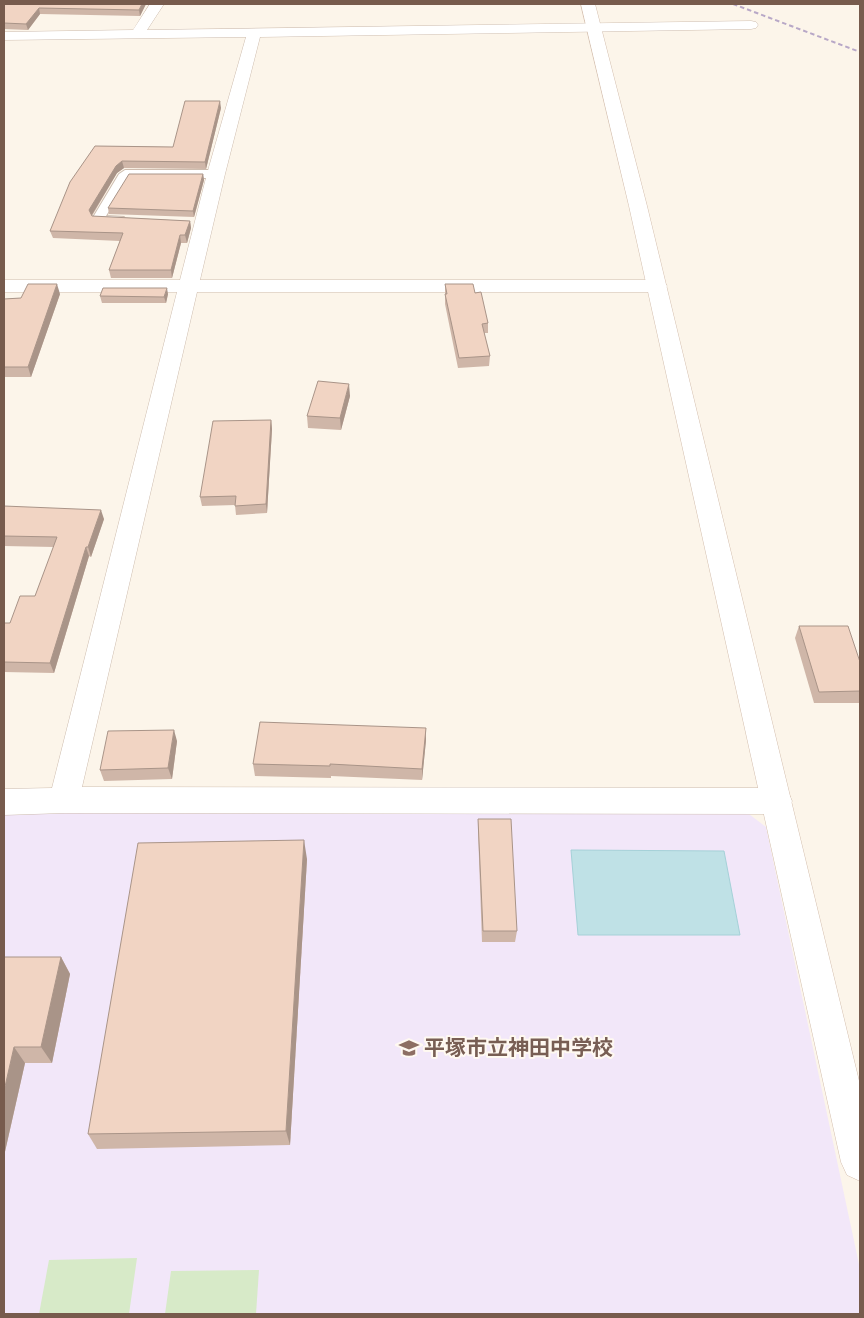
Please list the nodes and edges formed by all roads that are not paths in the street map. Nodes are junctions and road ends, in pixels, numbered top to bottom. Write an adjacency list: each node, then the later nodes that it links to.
1 (157, 4): 5 (street)
2 (592, 16): 3 (street); 4 (street); 11 (street)
3 (751, 26)
4 (254, 32): 5 (street); 7 (street)
5 (138, 34): 6 (street)
6 (4, 36)
7 (216, 174): 8 (lane); 9 (street)
8 (136, 221)
9 (189, 285): 10 (street); 11 (street); 12 (street)
10 (4, 286)
11 (657, 286): 13 (street)
12 (64, 800): 13 (street); 14 (street)
13 (778, 801): 15 (street)
14 (4, 802)
15 (860, 1162)

